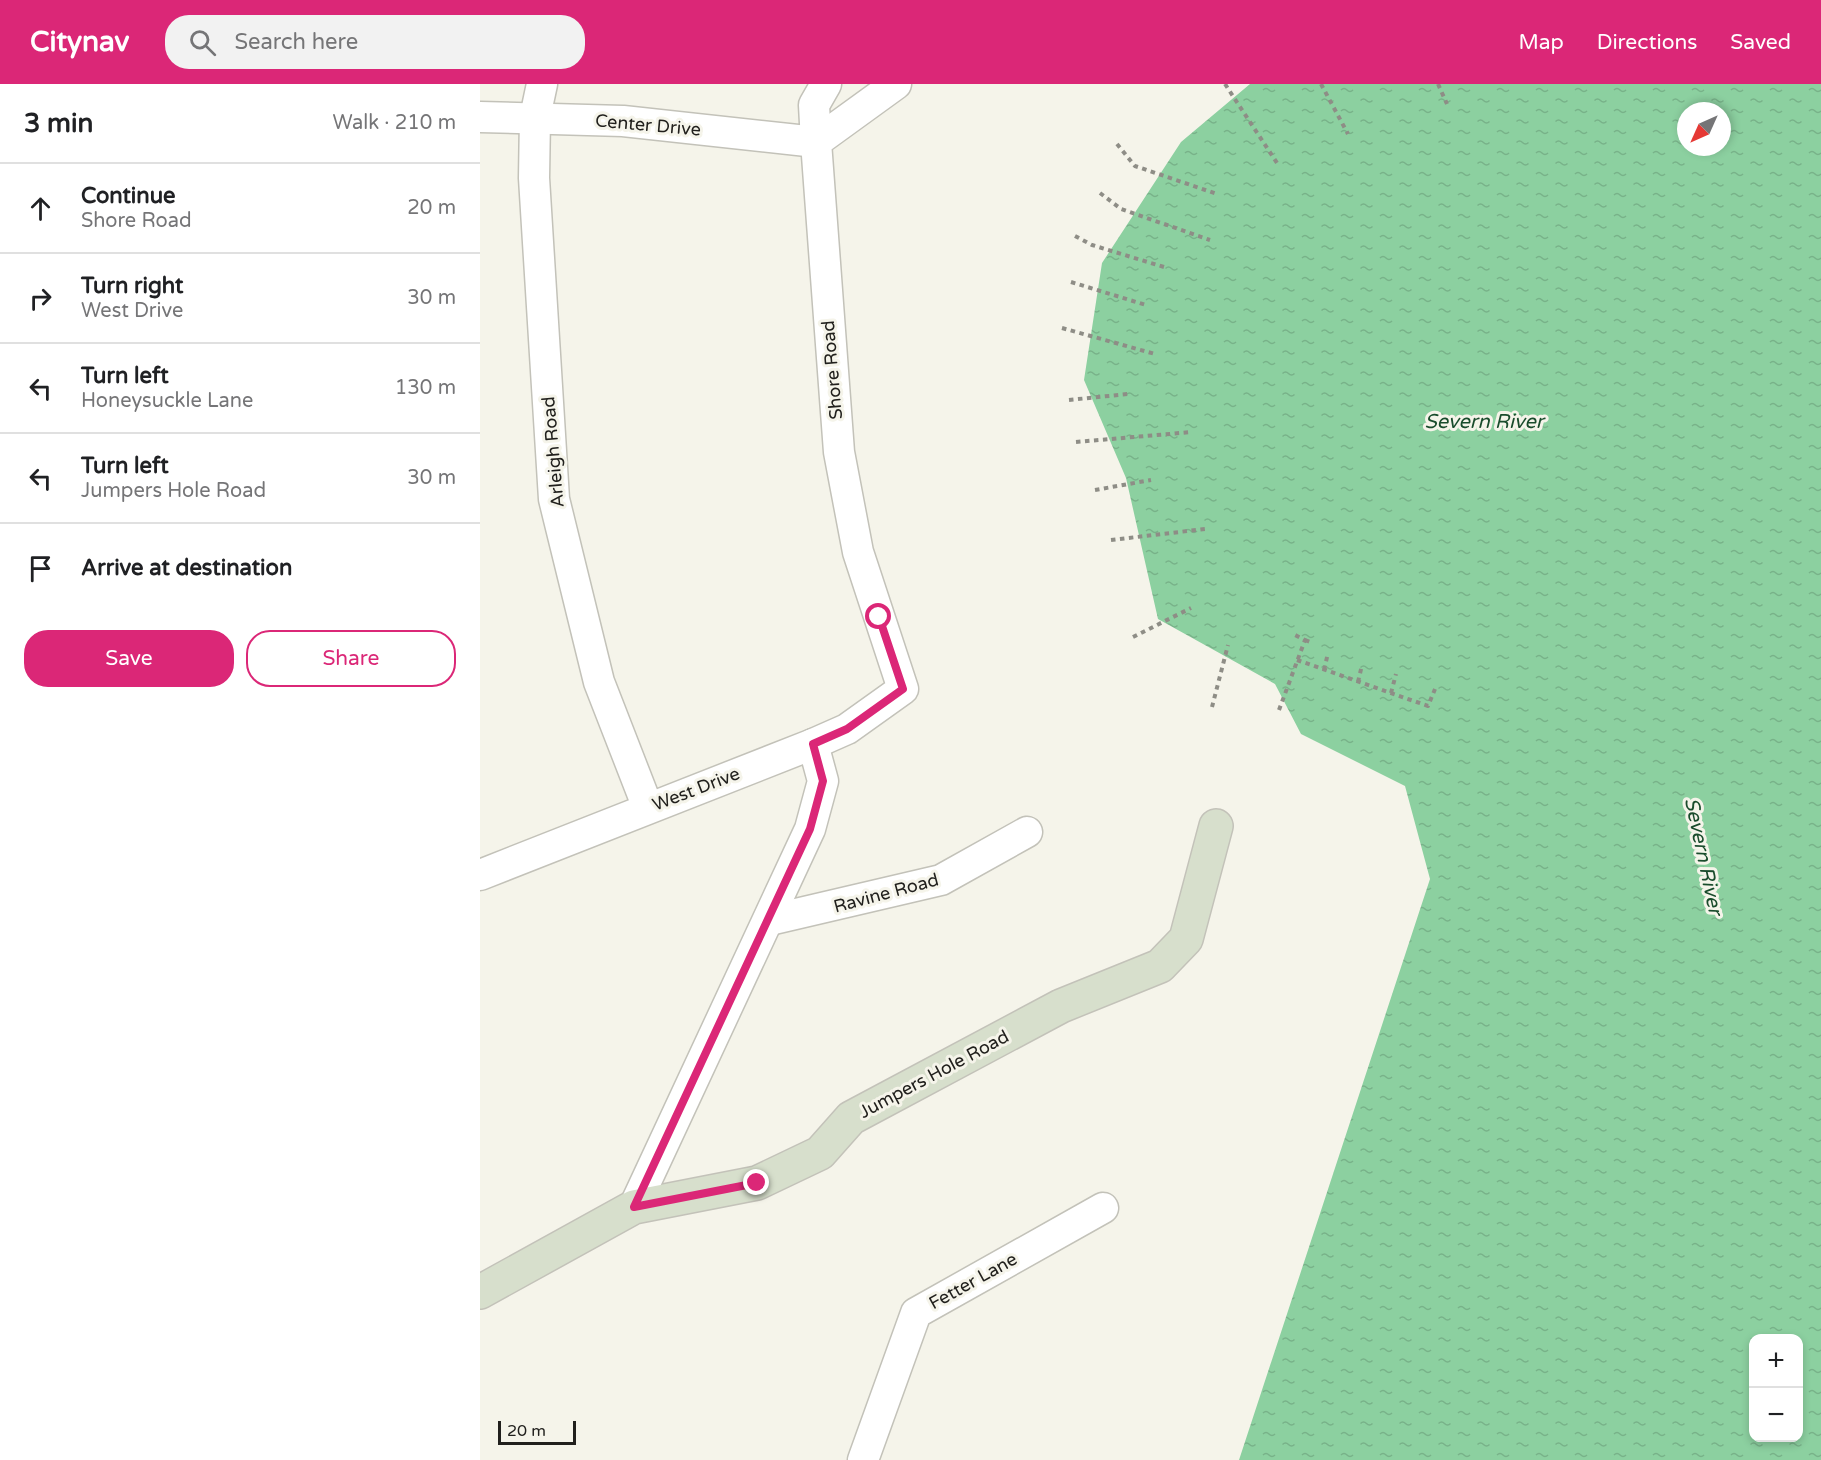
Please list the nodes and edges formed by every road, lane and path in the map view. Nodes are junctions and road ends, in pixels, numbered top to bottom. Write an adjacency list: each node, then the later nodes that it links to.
1 (542, 84): 9 (street, Arleigh Road)
2 (826, 84): 11 (street, Shore Road)
3 (896, 84): 11 (street)
4 (1225, 84): 13 (path)
5 (1321, 84): 10 (path)
6 (1438, 84): 7 (path)
7 (1447, 104)
8 (480, 117): 9 (street, Center Drive)
9 (535, 117): 11 (street, Center Drive); 49 (street, Arleigh Road)
10 (1348, 134)
11 (816, 142): 43 (street, Shore Road)
12 (1117, 144): 15 (path)
13 (1277, 164)
14 (1100, 193): 17 (path)
15 (1217, 194)
16 (1075, 236): 18 (path)
17 (1210, 240)
18 (1164, 267)
19 (1071, 282): 20 (path)
20 (1146, 305)
21 (1062, 328): 22 (path)
22 (1155, 354)
23 (1128, 394): 24 (path)
24 (1069, 400)
25 (1192, 432): 26 (path)
26 (1077, 442)
27 (1151, 480): 28 (path)
28 (1095, 490)
29 (1205, 529): 30 (path)
30 (1111, 540)
31 (1191, 608): 33 (path)
32 (1295, 635): 34 (path)
33 (1133, 637)
34 (1305, 640): 35 (path); 38 (path)
35 (1313, 643)
36 (1228, 645): 46 (path)
37 (1328, 653): 40 (path)
38 (1297, 660): 40 (path); 47 (path)
39 (1362, 665): 42 (path)
40 (1324, 670): 42 (path)
41 (1396, 674): 45 (path)
42 (1358, 682): 45 (path)
43 (903, 689): 48 (street, West Drive)
44 (1435, 689): 45 (path)
45 (1391, 693)
46 (1212, 707)
47 (1279, 710)
48 (813, 744): 49 (street, West Drive); 53 (street)
49 (648, 808): 52 (street, West Drive)
50 (1215, 826): 54 (street, Jumpers Hole Road)
51 (1027, 832): 53 (street, Ravine Road)
52 (480, 875)
53 (770, 920): 54 (street)
54 (634, 1207): 56 (street, Jumpers Hole Road)
55 (1103, 1208): 57 (street, Fetter Lane)
56 (480, 1292)
57 (863, 1460)

